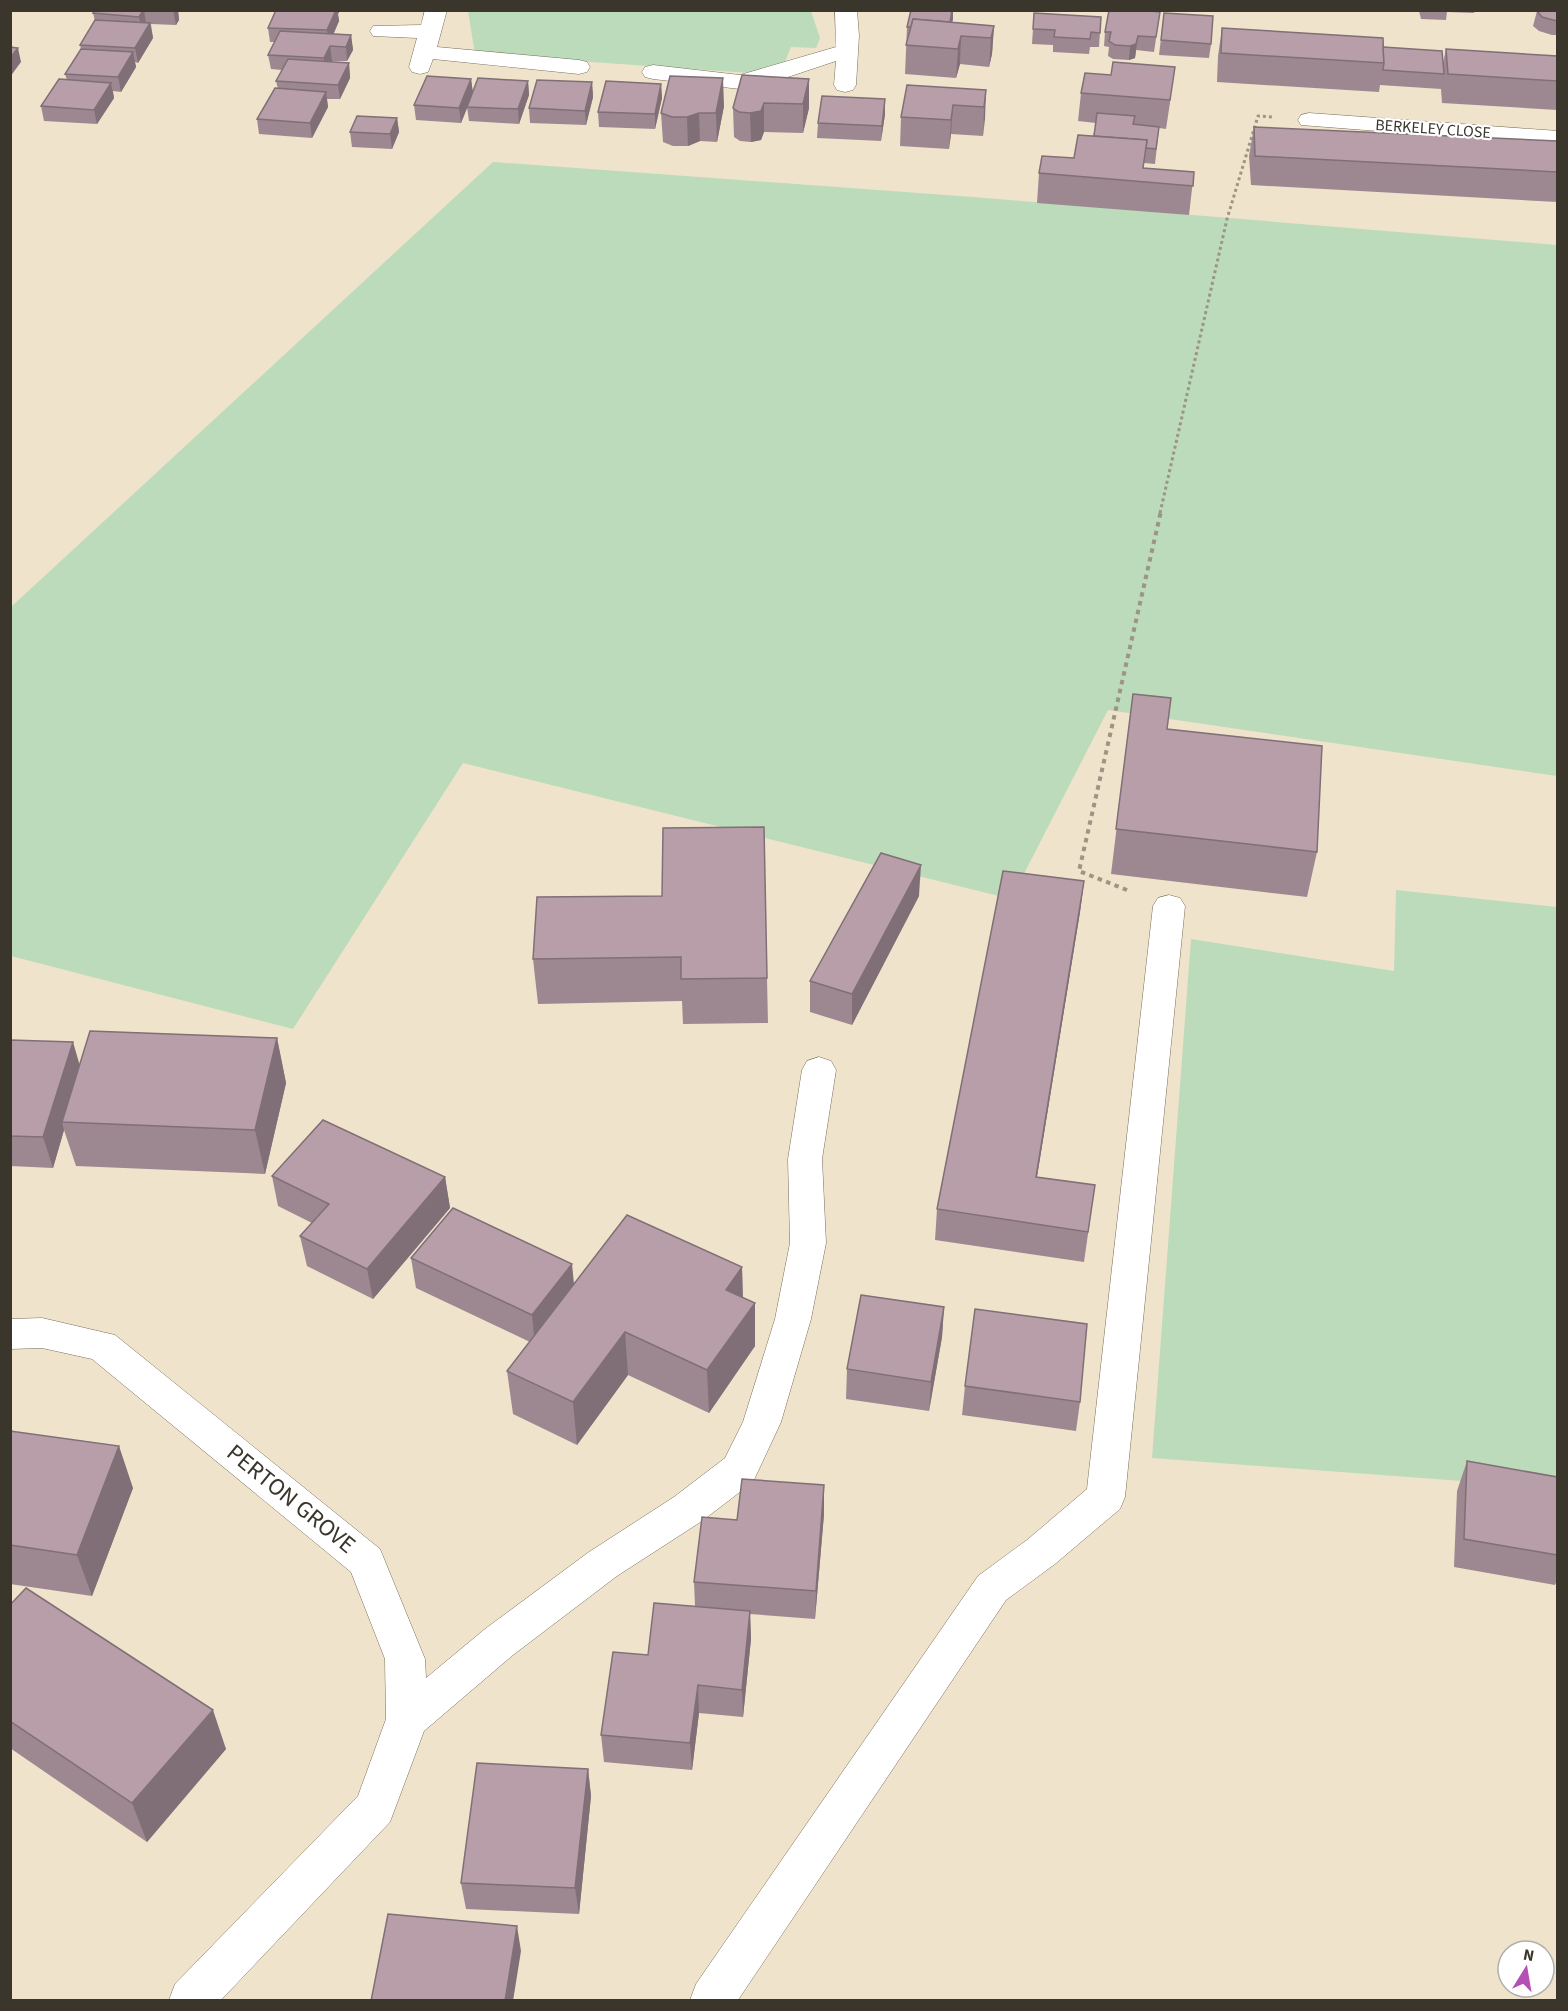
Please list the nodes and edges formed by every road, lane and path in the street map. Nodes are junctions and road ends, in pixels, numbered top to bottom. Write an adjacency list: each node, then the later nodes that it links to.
1 (436, 10): 4 (street)
2 (846, 10): 5 (street)
3 (381, 31): 4 (street)
4 (425, 51): 6 (street)
5 (847, 51): 7 (street); 8 (street)
6 (579, 67)
7 (653, 72)
8 (845, 85)
9 (1309, 120): 10 (street, BERKELEY CLOSE); 11 (path)
10 (1557, 138)
11 (1169, 906): 16 (street)
12 (819, 1070): 14 (street)
13 (10, 1334): 14 (street, PERTON GROVE)
14 (407, 1719): 15 (street, PERTON GROVE)
15 (191, 2001)
16 (712, 2001)

